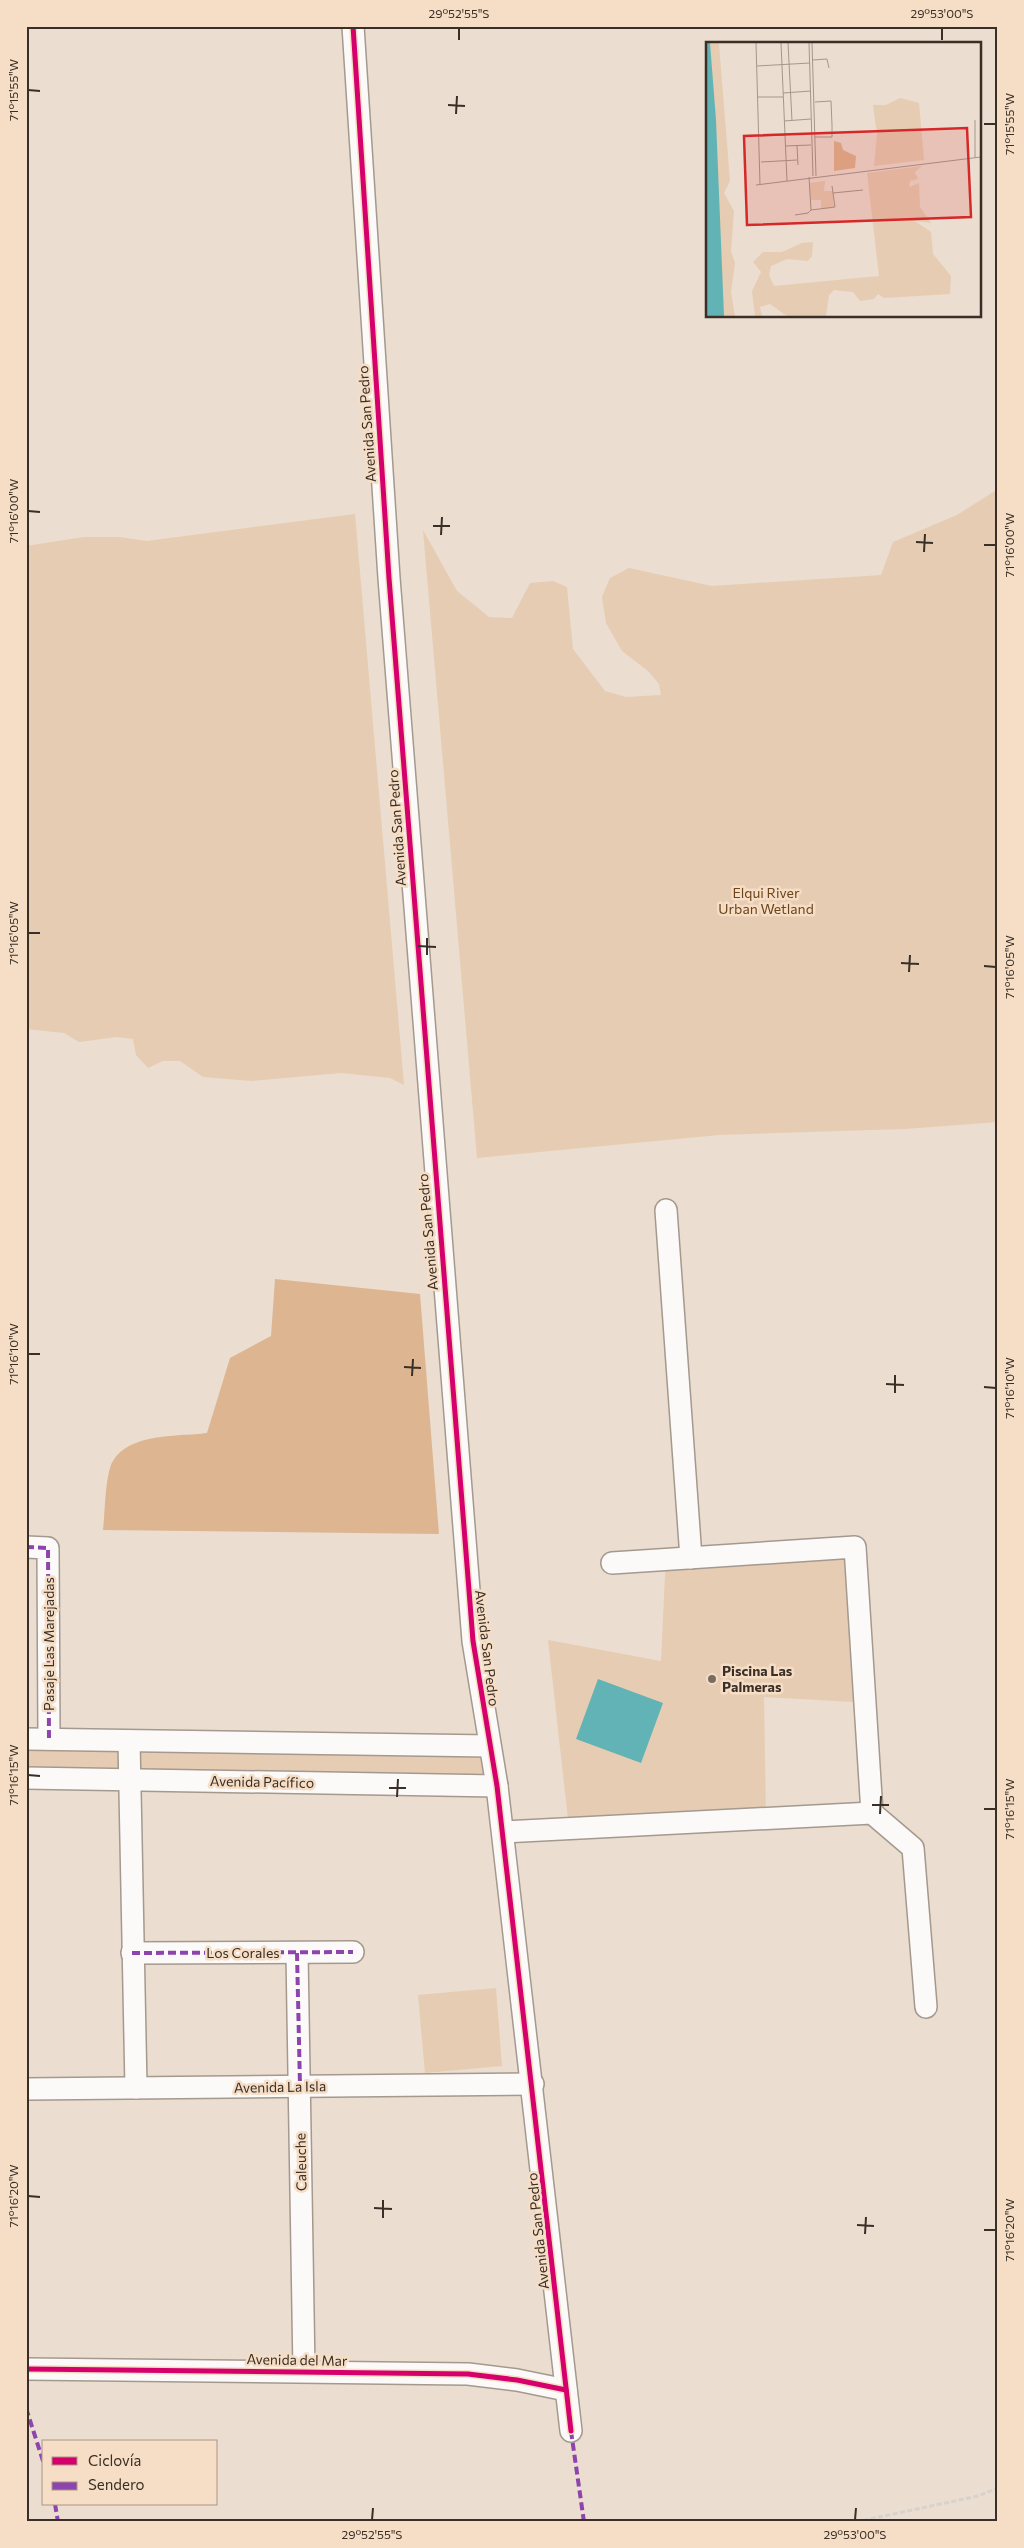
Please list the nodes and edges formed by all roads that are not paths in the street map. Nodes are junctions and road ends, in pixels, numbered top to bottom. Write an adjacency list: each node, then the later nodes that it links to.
1 (353, 26): 9 (street, Avenida San Pedro)
2 (666, 1210): 4 (street)
3 (26, 1547): 7 (street, Pasaje Las Marejadas)
4 (691, 1558): 5 (street); 13 (street)
5 (612, 1562)
6 (26, 1738): 7 (street)
7 (49, 1739): 8 (street)
8 (129, 1741): 9 (street); 11 (street)
9 (490, 1746): 12 (street, Avenida San Pedro)
10 (26, 1778): 11 (street, Avenida Pacífico)
11 (129, 1780): 12 (street, Avenida Pacífico); 16 (street)
12 (498, 1786): 14 (street, Avenida San Pedro)
13 (872, 1813): 14 (street); 18 (street)
14 (503, 1832): 19 (street, Avenida San Pedro)
15 (354, 1952): 17 (street, Los Corales)
16 (132, 1953): 17 (street, Los Corales); 21 (street)
17 (297, 1953): 20 (street, Caleuche)
18 (926, 2007)
19 (533, 2084): 20 (street, Avenida La Isla); 25 (street, Avenida San Pedro)
20 (300, 2086): 21 (street, Avenida La Isla); 24 (street, Caleuche)
21 (136, 2088): 22 (street, Avenida La Isla)
22 (26, 2089)
23 (26, 2368): 24 (street, Avenida del Mar)
24 (304, 2371): 25 (street, Avenida del Mar)
25 (566, 2390): 26 (street, Avenida San Pedro)
26 (571, 2431)

